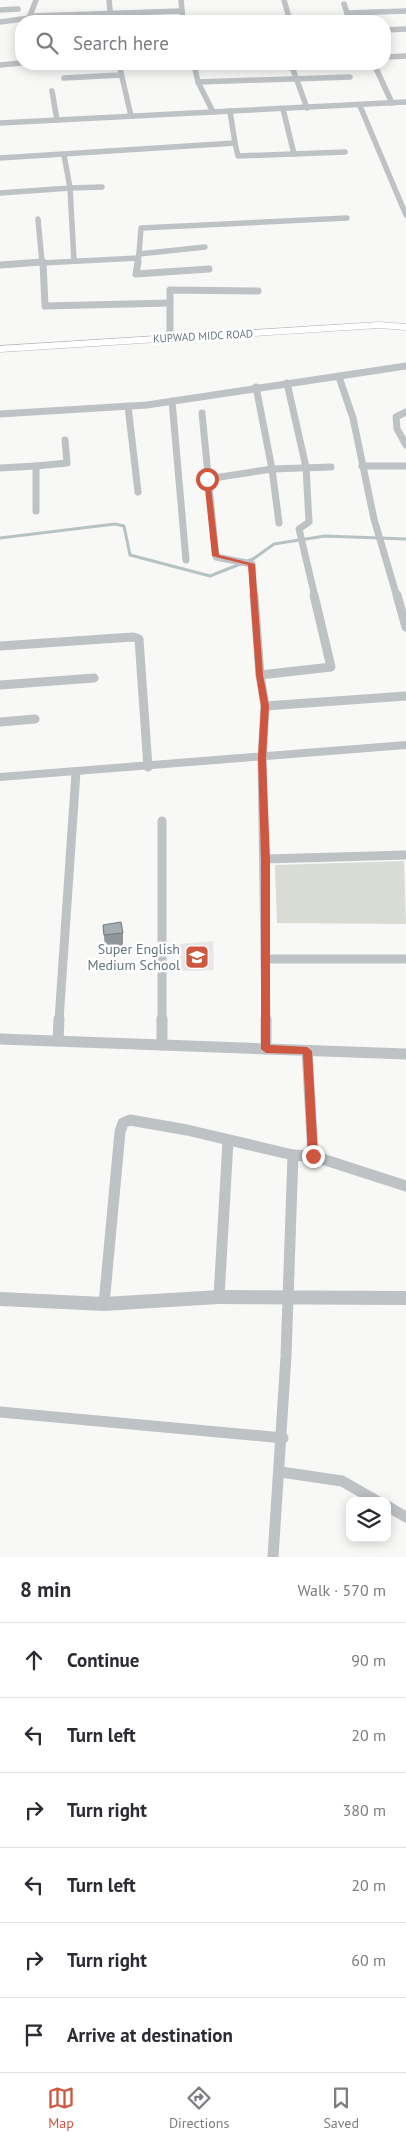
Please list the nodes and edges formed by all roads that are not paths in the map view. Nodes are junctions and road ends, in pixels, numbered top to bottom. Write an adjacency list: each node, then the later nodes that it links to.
1 (36, 0): 12 (street)
2 (109, 0): 10 (street)
3 (181, 0): 8 (street)
4 (284, 0): 15 (street)
5 (344, 4): 11 (street)
6 (18, 9): 7 (street)
7 (0, 10)
8 (182, 11): 10 (street); 14 (street)
9 (406, 11): 11 (street)
10 (110, 14): 13 (street)
11 (348, 14)
12 (32, 15)
13 (71, 15)
14 (182, 15)
15 (288, 15)
16 (15, 20): 17 (street)
17 (0, 22)
18 (406, 29): 19 (street)
19 (391, 30)
20 (406, 56): 21 (street)
21 (391, 57)
22 (15, 64): 23 (street)
23 (0, 65)
24 (120, 70): 28 (street)
25 (195, 70): 32 (street)
26 (293, 70): 31 (street)
27 (377, 70): 35 (street)
28 (121, 75): 29 (street); 41 (street)
29 (64, 78)
30 (350, 78): 31 (street)
31 (295, 79): 32 (street); 37 (street)
32 (198, 82): 40 (street)
33 (52, 91): 42 (street)
34 (406, 102): 35 (street)
35 (392, 103): 36 (street)
36 (360, 106): 37 (street); 52 (street)
37 (307, 108): 38 (street)
38 (283, 109): 39 (street); 46 (street)
39 (230, 111): 40 (street); 44 (street)
40 (213, 112): 41 (street)
41 (131, 116): 42 (street)
42 (57, 120): 43 (street)
43 (0, 123)
44 (235, 143): 46 (street); 48 (street)
45 (345, 152): 46 (street)
46 (294, 154)
47 (64, 155): 50 (street)
48 (0, 158)
49 (102, 187): 50 (street)
50 (70, 188): 51 (street); 57 (street)
51 (0, 193)
52 (406, 215)
53 (346, 218): 56 (street)
54 (38, 219): 58 (street)
55 (205, 247): 56 (street)
56 (138, 256): 57 (street); 60 (street)
57 (74, 261): 58 (street)
58 (42, 262): 59 (street); 62 (street)
59 (0, 265)
60 (209, 269)
61 (258, 291): 62 (street)
62 (170, 302): 64 (street)
63 (406, 327): 64 (main road, KUPWAD MIDC ROAD)
64 (170, 338): 65 (main road, KUPWAD MIDC ROAD)
65 (0, 349)
66 (406, 366): 67 (street)
67 (339, 377): 68 (street); 78 (street)
68 (287, 383): 69 (street); 80 (street)
69 (256, 386): 70 (street); 83 (street)
70 (172, 401): 71 (street); 88 (street)
71 (128, 406): 74 (street); 85 (street)
72 (406, 412): 76 (street)
73 (202, 413): 84 (street)
74 (0, 414)
75 (65, 440): 77 (street)
76 (406, 445)
77 (36, 466): 82 (street); 86 (street)
78 (362, 466): 79 (street); 89 (street)
79 (406, 466)
80 (306, 467): 81 (street); 83 (street); 91 (street)
81 (331, 467)
82 (0, 468)
83 (272, 469): 84 (street); 87 (street)
84 (207, 479): 91 (street)
85 (138, 492)
86 (36, 511)
87 (279, 523)
88 (186, 560)
89 (406, 627)
90 (0, 646): 100 (street)
91 (260, 675): 95 (street)
92 (94, 678): 93 (street)
93 (0, 685)
94 (406, 696): 95 (street)
95 (265, 706): 99 (street)
96 (36, 719): 97 (street)
97 (0, 722)
98 (406, 745): 99 (street)
99 (262, 758): 100 (street); 105 (street)
100 (148, 767): 101 (street)
101 (76, 772): 102 (street); 109 (street)
102 (0, 777)
103 (162, 821): 110 (street)
104 (406, 855): 105 (street)
105 (265, 859): 106 (street)
106 (265, 959): 107 (street); 111 (street)
107 (406, 959)
108 (0, 1039): 109 (street)
109 (58, 1041): 110 (street)
110 (162, 1045): 111 (street)
111 (266, 1049): 112 (street)
112 (307, 1051): 113 (street); 116 (street)
113 (406, 1054)
114 (228, 1141): 115 (street); 118 (street); 122 (street)
115 (293, 1155): 116 (street); 119 (street)
116 (313, 1156): 117 (street)
117 (406, 1186)
118 (219, 1297): 119 (street); 122 (street)
119 (290, 1297): 120 (street); 124 (street)
120 (406, 1298)
121 (0, 1299): 122 (street)
122 (104, 1304)
123 (0, 1412): 124 (street)
124 (283, 1438): 125 (street)
125 (281, 1472): 126 (street); 129 (street)
126 (370, 1497)
127 (391, 1508): 128 (street)
128 (406, 1517)
129 (273, 1557)

